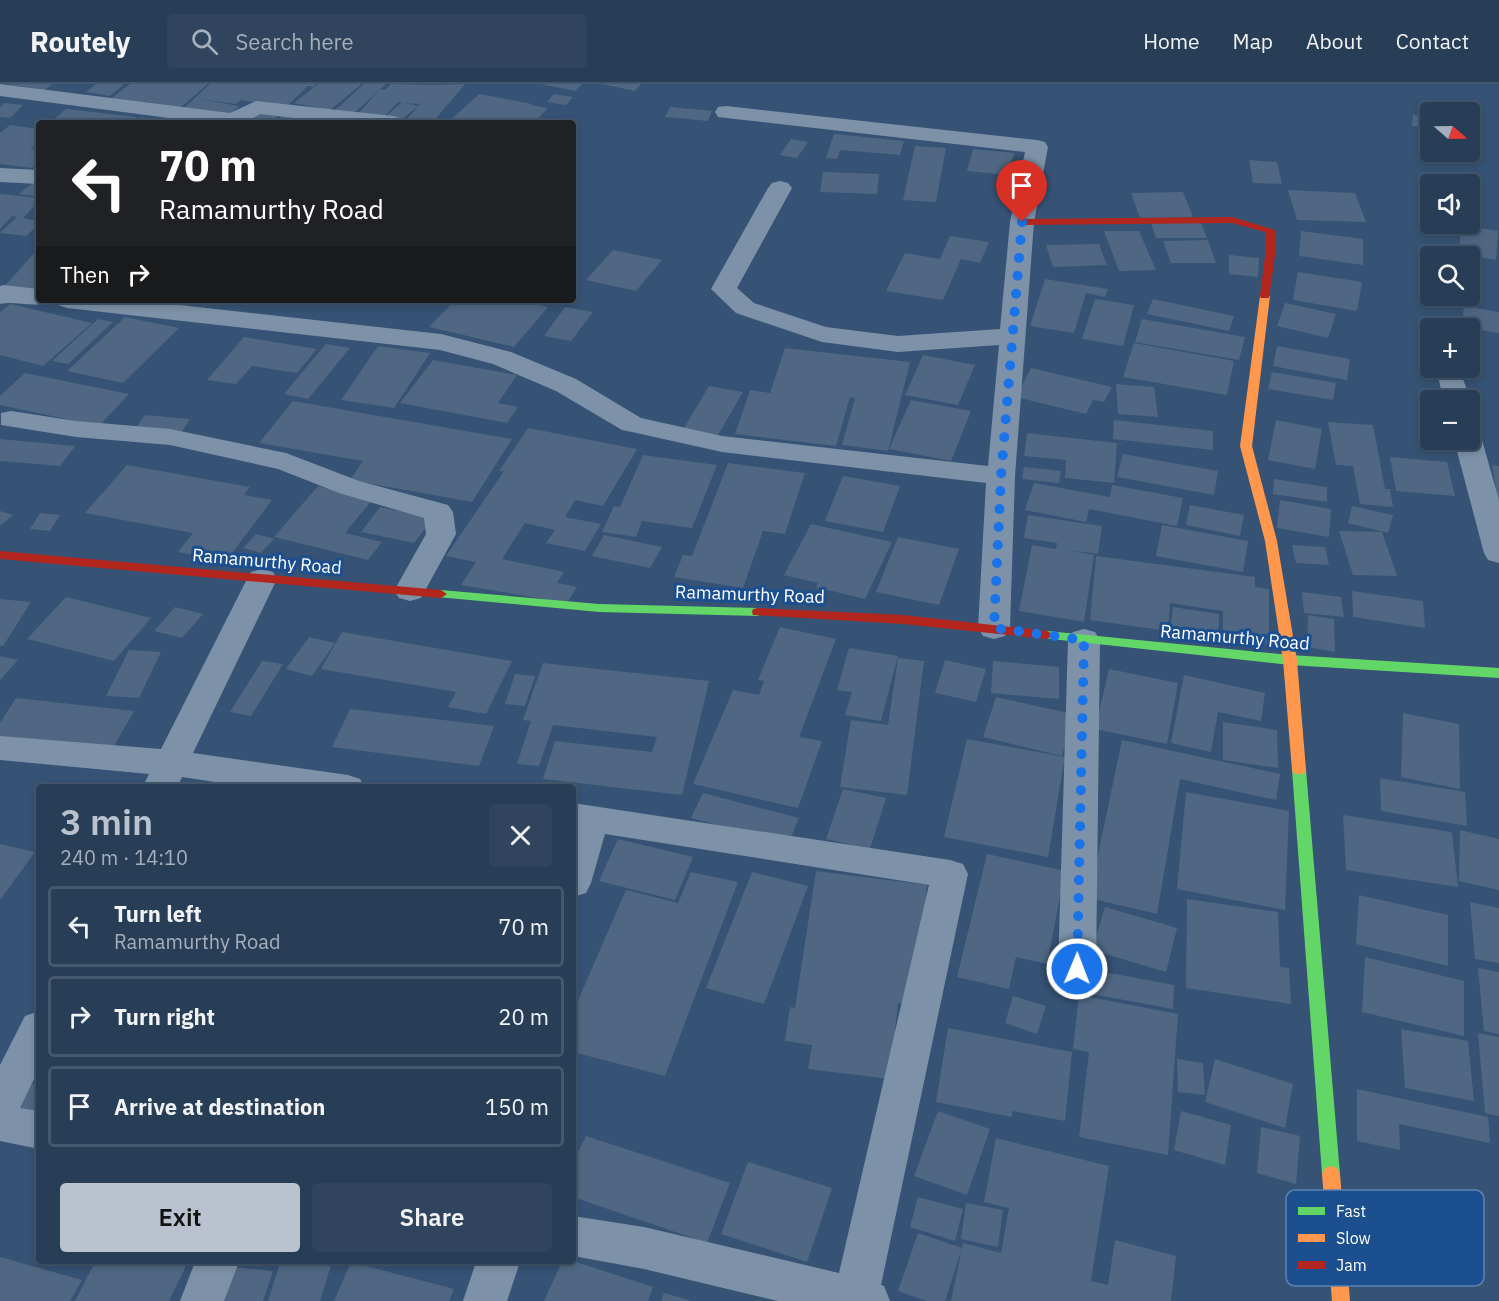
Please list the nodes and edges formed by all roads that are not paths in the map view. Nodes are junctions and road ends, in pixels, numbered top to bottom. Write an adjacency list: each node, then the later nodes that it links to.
1 (0, 90): 2 (street)
2 (52, 91): 4 (street)
3 (726, 112): 10 (street)
4 (234, 120)
5 (234, 120): 6 (street)
6 (367, 120)
7 (0, 176): 8 (street)
8 (36, 177)
9 (780, 188): 14 (street)
10 (1022, 222): 14 (street); 24 (street)
11 (0, 296): 12 (street)
12 (36, 297)
13 (94, 303): 17 (street)
14 (1013, 336): 17 (street)
15 (11, 419): 21 (street)
16 (1471, 450): 18 (street)
17 (1001, 476): 22 (street)
18 (1499, 554)
19 (0, 555): 20 (street, Ramamurthy Road)
20 (262, 579): 21 (street, Ramamurthy Road); 27 (street)
21 (410, 591): 22 (street, Ramamurthy Road)
22 (994, 628): 23 (street, Ramamurthy Road)
23 (1084, 640): 24 (street, Ramamurthy Road); 31 (street)
24 (1290, 660): 25 (street, Ramamurthy Road); 36 (street)
25 (1499, 673)
26 (0, 748): 27 (street)
27 (165, 775): 28 (street)
28 (292, 784)
29 (582, 817): 30 (street); 41 (street)
30 (576, 862)
31 (1077, 969)
32 (36, 1034): 33 (street)
33 (0, 1106)
34 (0, 1123): 35 (street)
35 (36, 1129)
36 (1332, 1190)
37 (576, 1237): 41 (street)
38 (216, 1264): 42 (street)
39 (497, 1264): 43 (street)
40 (1340, 1286): 44 (street)
41 (859, 1300)
42 (202, 1301)
43 (485, 1301)
44 (1341, 1301)

